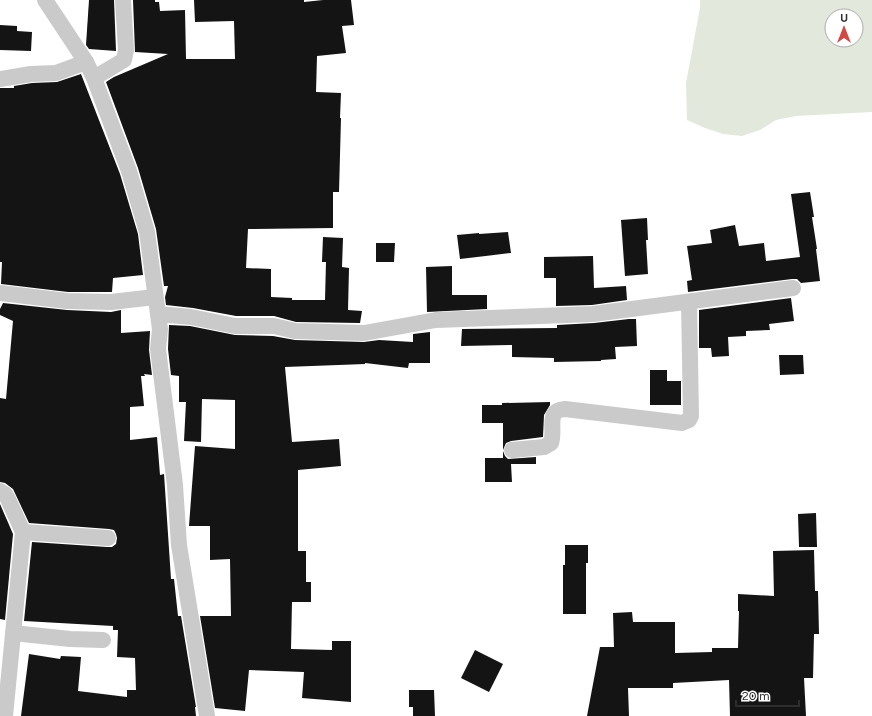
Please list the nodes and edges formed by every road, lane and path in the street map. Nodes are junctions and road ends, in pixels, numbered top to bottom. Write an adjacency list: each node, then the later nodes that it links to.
1 (45, 0): 3 (street)
2 (123, 0): 4 (street)
3 (86, 62): 4 (street); 5 (street)
4 (94, 78): 8 (street)
5 (0, 79)
6 (794, 288): 9 (street)
7 (0, 293): 8 (street)
8 (155, 297): 10 (street)
9 (689, 302): 10 (street); 11 (street)
10 (158, 314): 18 (street)
11 (512, 450)
12 (0, 490): 13 (street)
13 (23, 532): 14 (street); 15 (street)
14 (108, 538)
15 (13, 633): 16 (street); 17 (street)
16 (103, 640)
17 (5, 716)
18 (206, 716)

